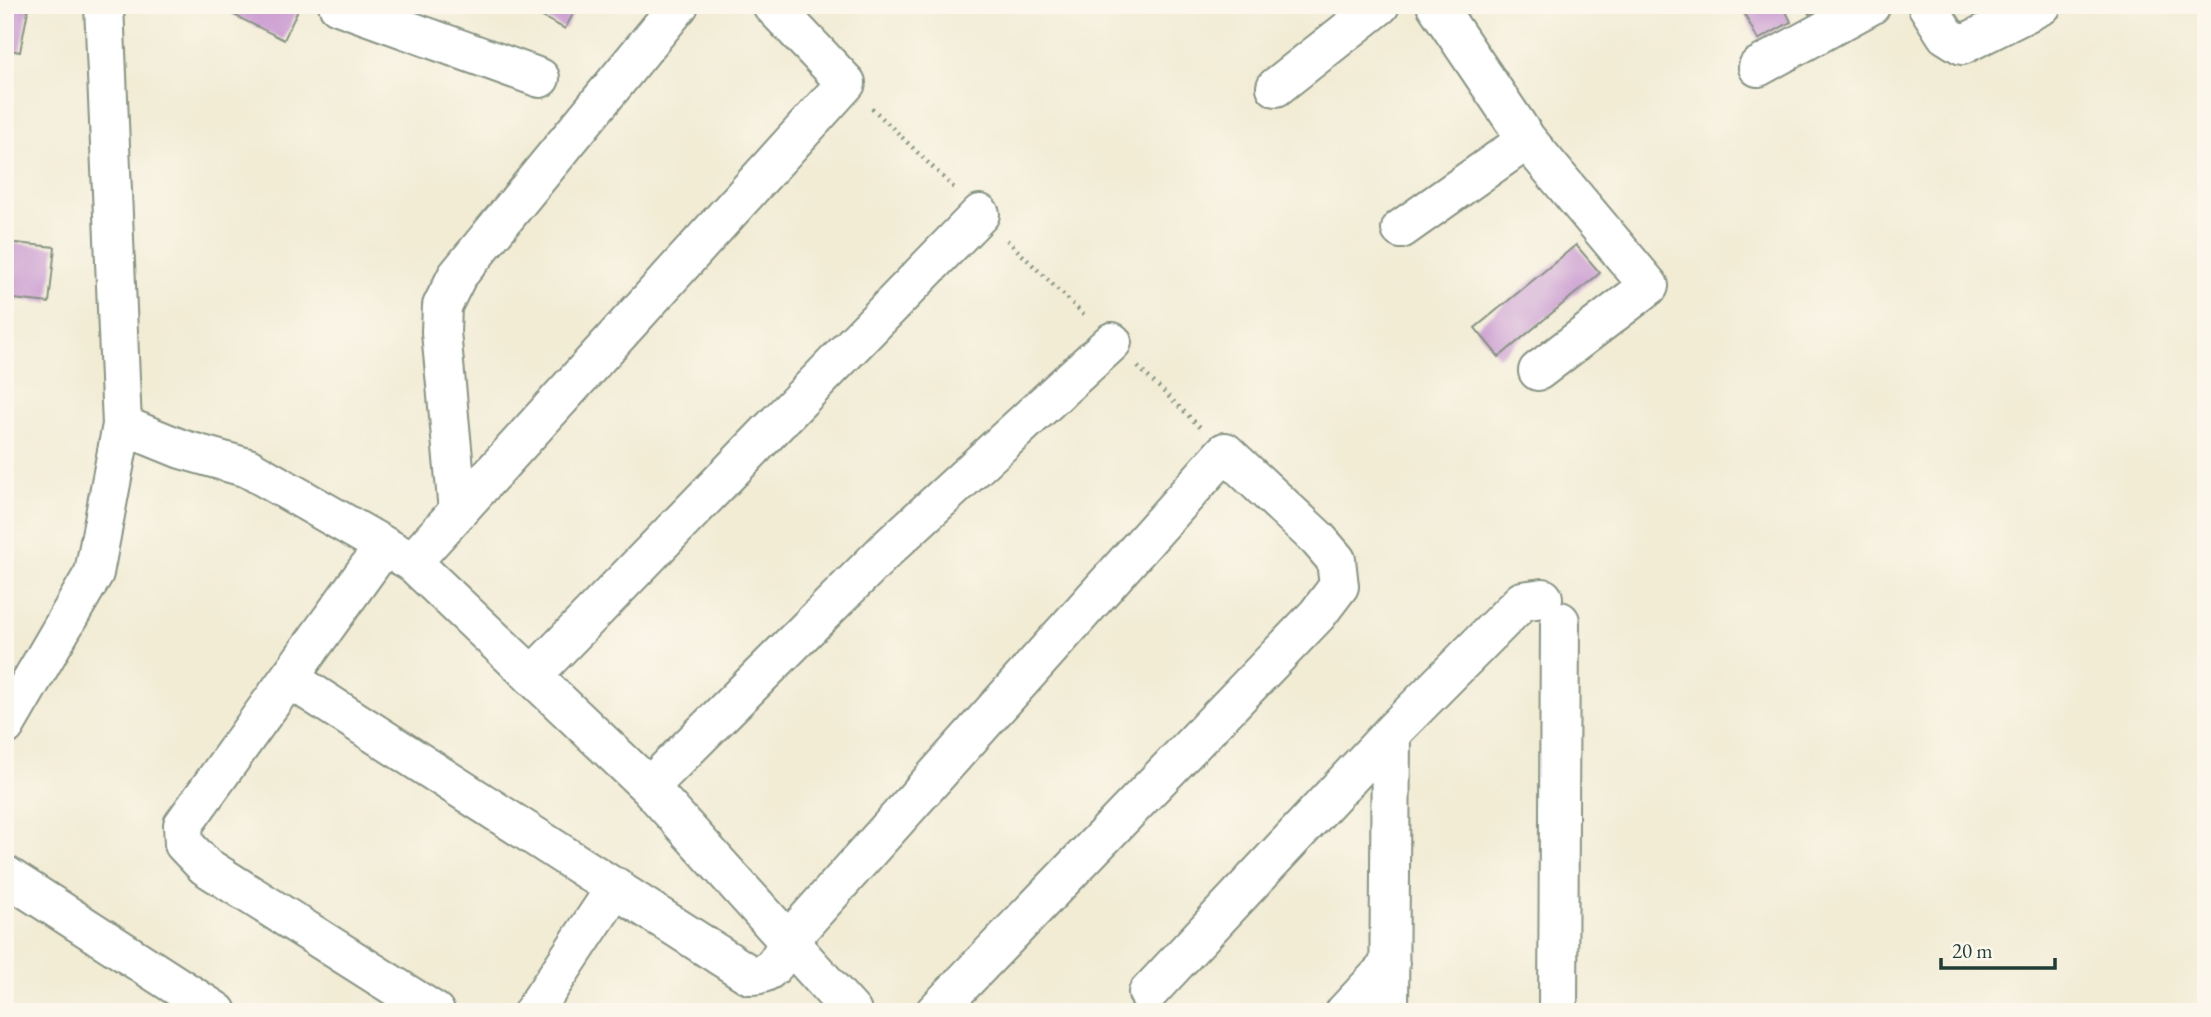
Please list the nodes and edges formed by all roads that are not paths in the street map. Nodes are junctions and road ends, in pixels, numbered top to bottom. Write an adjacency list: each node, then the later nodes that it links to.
1 (104, 5): 18 (street)
2 (338, 5): 11 (street)
3 (679, 5): 19 (street)
4 (772, 5): 19 (street)
5 (1380, 5): 12 (street)
6 (1436, 5): 13 (street)
7 (1871, 5): 10 (street)
8 (1927, 5): 9 (street)
9 (2042, 5)
10 (1758, 67)
11 (540, 78)
12 (1276, 87)
13 (1527, 140): 15 (street); 17 (street)
14 (980, 214): 21 (street)
15 (1401, 229)
16 (1112, 342): 25 (street)
17 (1538, 372)
18 (122, 425): 20 (street); 23 (street)
19 (458, 511): 20 (street)
20 (398, 554): 21 (street); 22 (street)
21 (532, 676): 25 (street)
22 (290, 679): 27 (street); 32 (street)
23 (5, 726)
24 (1391, 733): 29 (street); 30 (street); 38 (street)
25 (649, 787): 28 (street)
26 (5, 875): 31 (street)
27 (616, 887): 28 (street); 33 (street)
28 (789, 940): 34 (street); 35 (street)
29 (1390, 964): 36 (street); 37 (street)
30 (1148, 993)
31 (217, 1012)
32 (435, 1012)
33 (533, 1012)
34 (852, 1012)
35 (935, 1012)
36 (1345, 1012)
37 (1389, 1012)
38 (1558, 1012)

